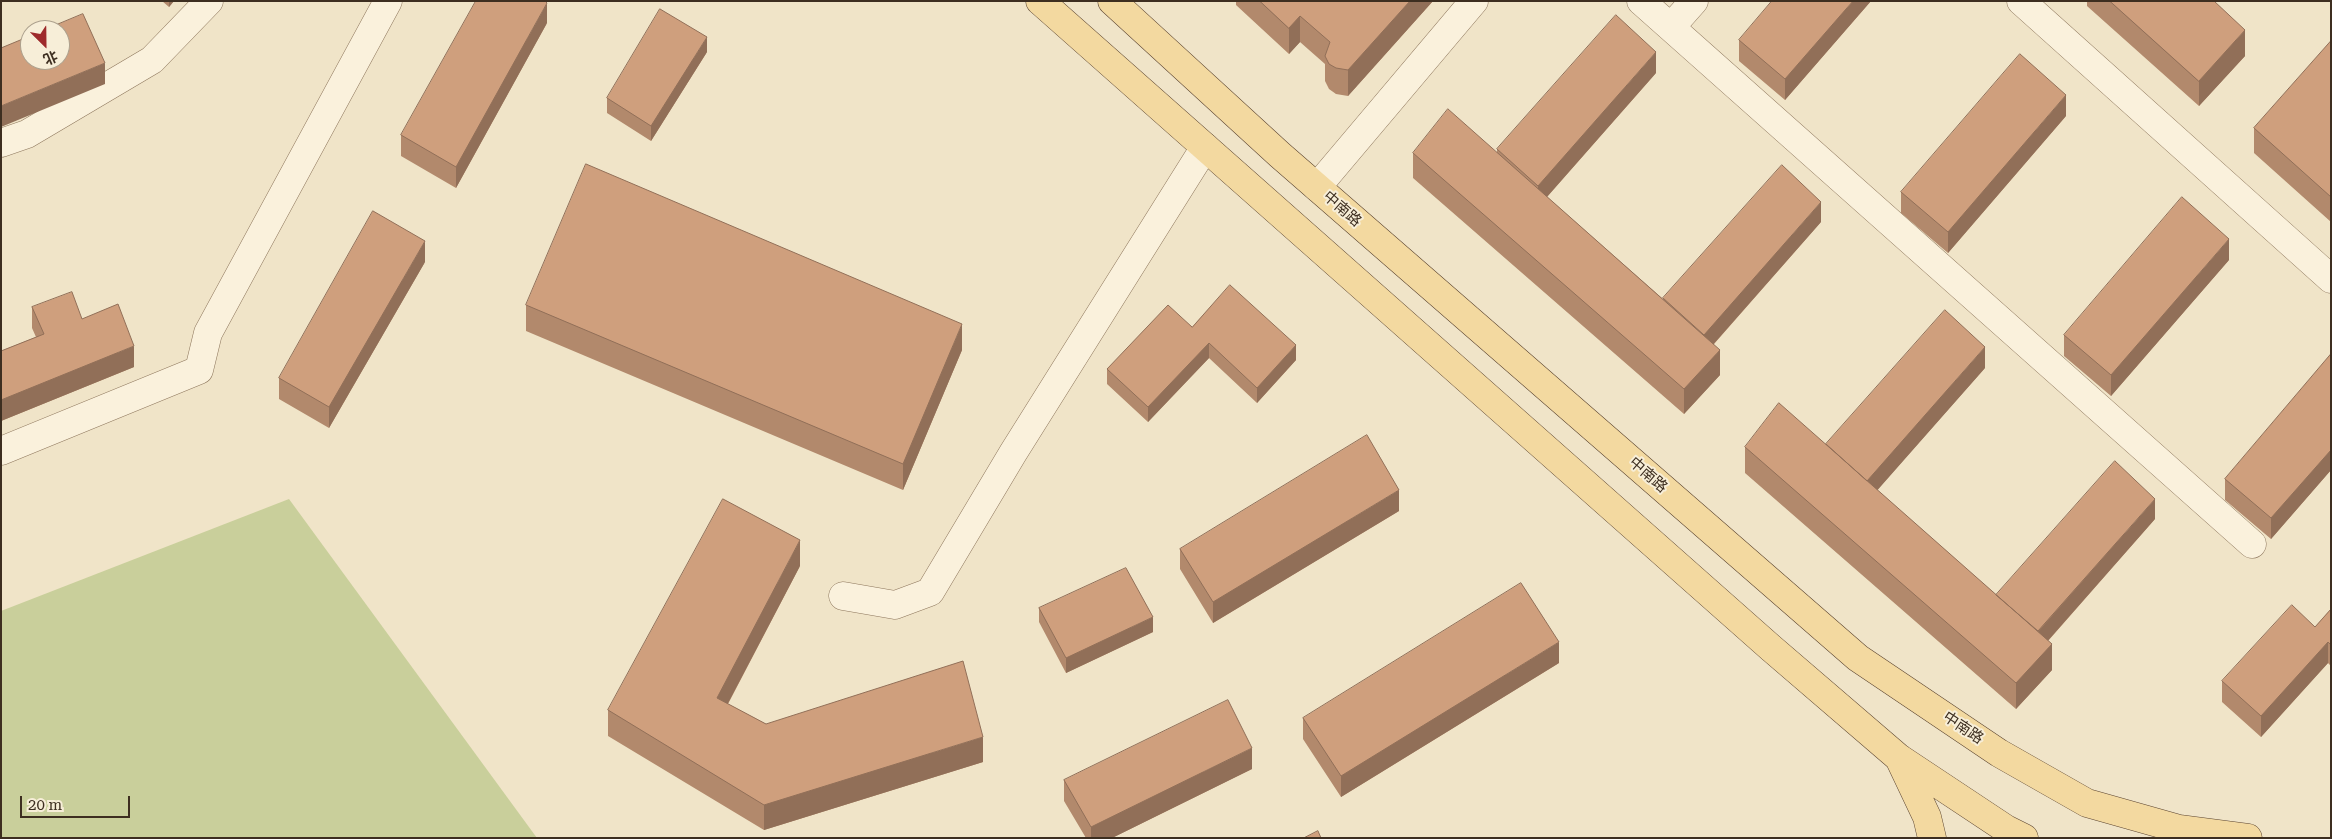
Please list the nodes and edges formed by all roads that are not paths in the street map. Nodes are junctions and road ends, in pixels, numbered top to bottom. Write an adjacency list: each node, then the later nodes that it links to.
1 (209, 1): 10 (street)
2 (388, 1): 14 (street)
3 (1040, 1): 11 (main road)
4 (1112, 1): 12 (main road, 中南路)
5 (1474, 1): 12 (street)
6 (1641, 1): 9 (street)
7 (1694, 1): 9 (street)
8 (2021, 1): 13 (street)
9 (1671, 27): 15 (street)
10 (1, 143)
11 (1204, 147): 16 (street); 17 (main road)
12 (1317, 187): 20 (main road, 中南路)
13 (2331, 279)
14 (1, 452)
15 (2252, 544)
16 (843, 596)
17 (1899, 758): 18 (main road); 19 (main road)
18 (1932, 838)
19 (2024, 838)
20 (2248, 838)

